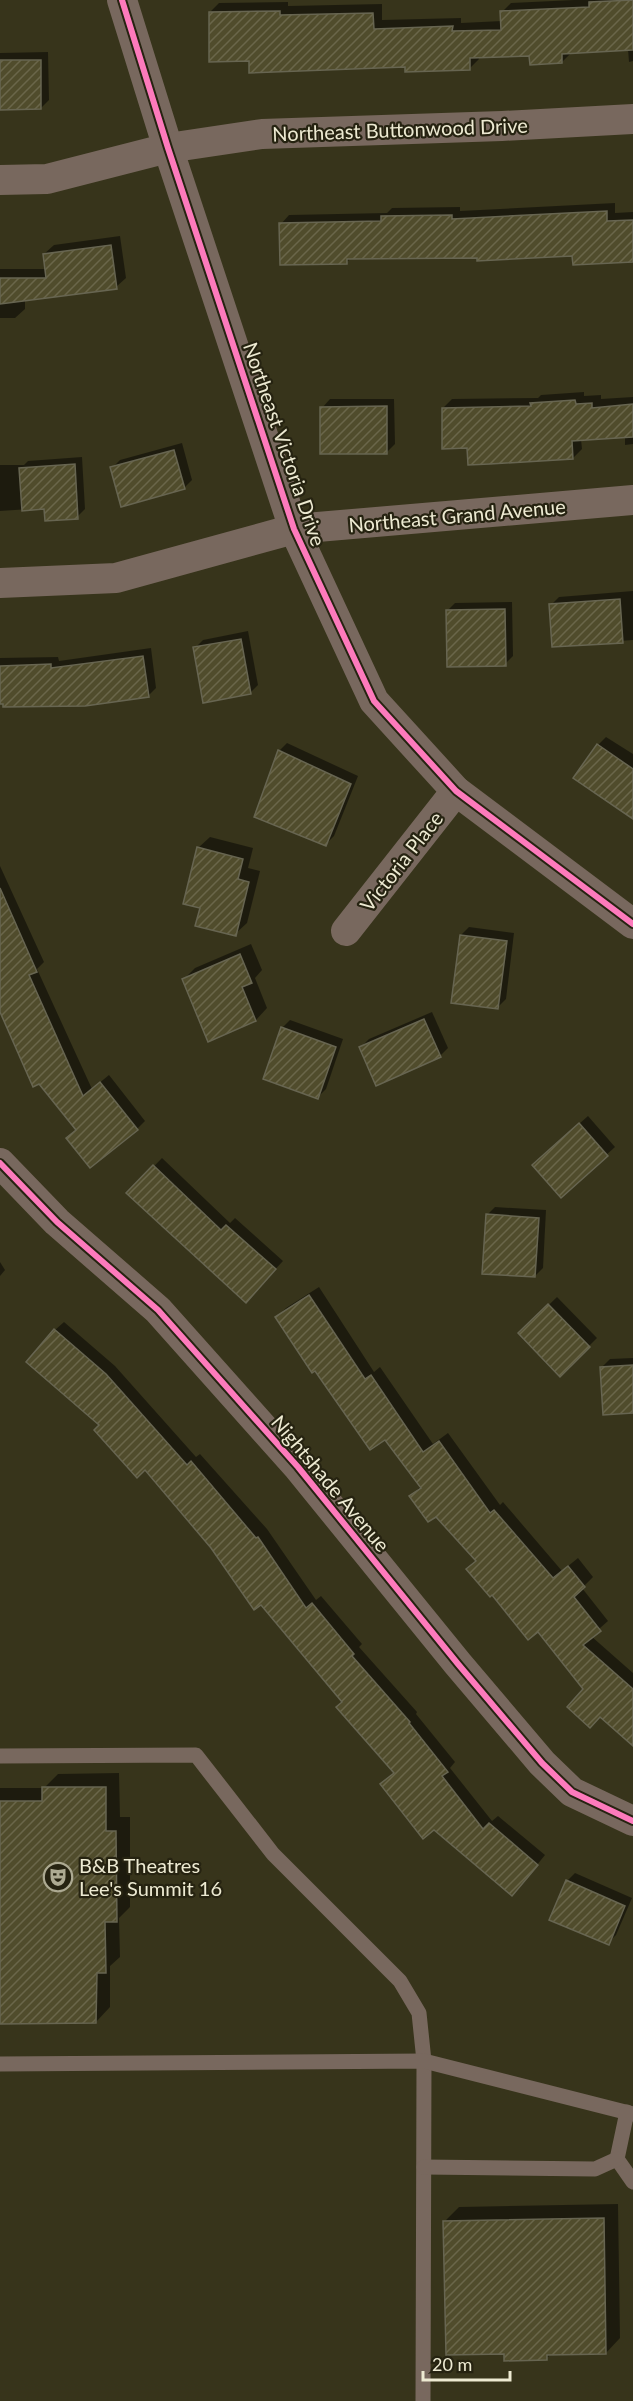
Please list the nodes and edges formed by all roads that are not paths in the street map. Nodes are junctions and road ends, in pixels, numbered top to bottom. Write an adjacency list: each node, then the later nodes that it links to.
1 (122, 0): 3 (street, Northeast Victoria Drive)
2 (633, 119): 3 (street, Northeast Buttonwood Drive)
3 (168, 148): 4 (street, Northeast Buttonwood Drive); 6 (street, Northeast Victoria Drive)
4 (0, 180)
5 (633, 500): 6 (street, Northeast Grand Avenue)
6 (294, 528): 7 (street, Northeast Grand Avenue); 8 (street, Northeast Victoria Drive)
7 (0, 584)
8 (456, 791): 9 (street, Northeast Victoria Drive); 10 (street, Victoria Place)
9 (633, 924)
10 (346, 931)
11 (0, 1163): 13 (street, Nightshade Avenue)
12 (0, 1756): 14 (lane)
13 (633, 1821)
14 (424, 2061): 15 (lane); 16 (lane); 18 (lane)
15 (0, 2064)
16 (630, 2113): 17 (lane)
17 (617, 2159): 18 (lane); 19 (lane)
18 (424, 2167): 20 (lane)
19 (633, 2182)
20 (423, 2401)

